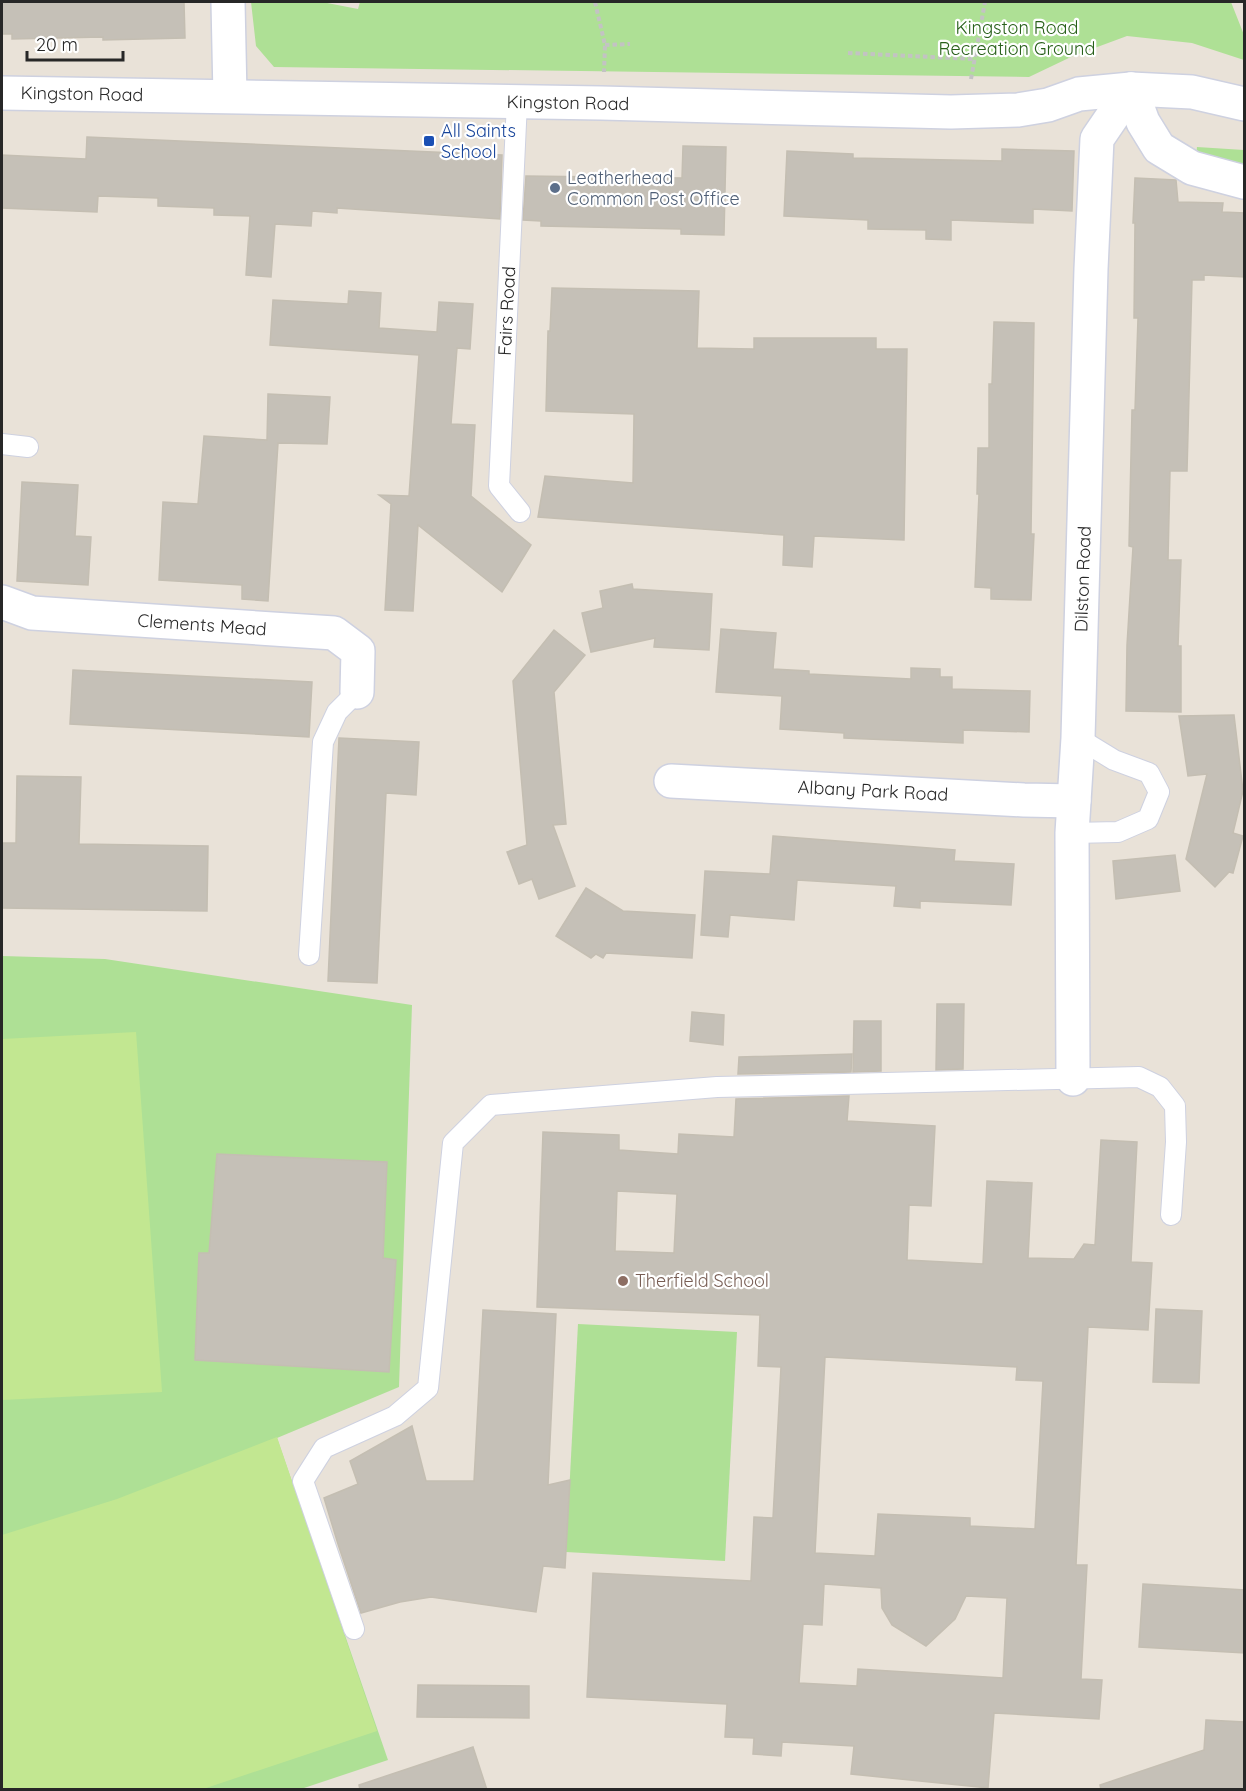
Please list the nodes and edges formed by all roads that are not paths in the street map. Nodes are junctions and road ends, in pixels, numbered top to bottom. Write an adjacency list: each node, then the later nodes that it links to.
1 (228, 2): 4 (street)
2 (1131, 89): 5 (street, Kingston Road); 6 (street, Kingston Road); 7 (street); 13 (street, Dilston Road)
3 (2, 93): 4 (street, Kingston Road)
4 (230, 96): 5 (street, Kingston Road)
5 (517, 102): 10 (lane, Fairs Road)
6 (1245, 104)
7 (1245, 182)
8 (2, 444): 9 (lane)
9 (28, 447)
10 (520, 512)
11 (2, 602): 12 (street, Clements Mead)
12 (357, 692): 17 (lane)
13 (1078, 738): 15 (street, Dilston Road); 16 (lane)
14 (671, 781): 15 (street, Albany Park Road)
15 (1074, 801): 16 (street, Dilston Road)
16 (1072, 833): 18 (street, Dilston Road)
17 (309, 955)
18 (1072, 1079): 19 (lane); 20 (lane)
19 (1171, 1215)
20 (354, 1629)

